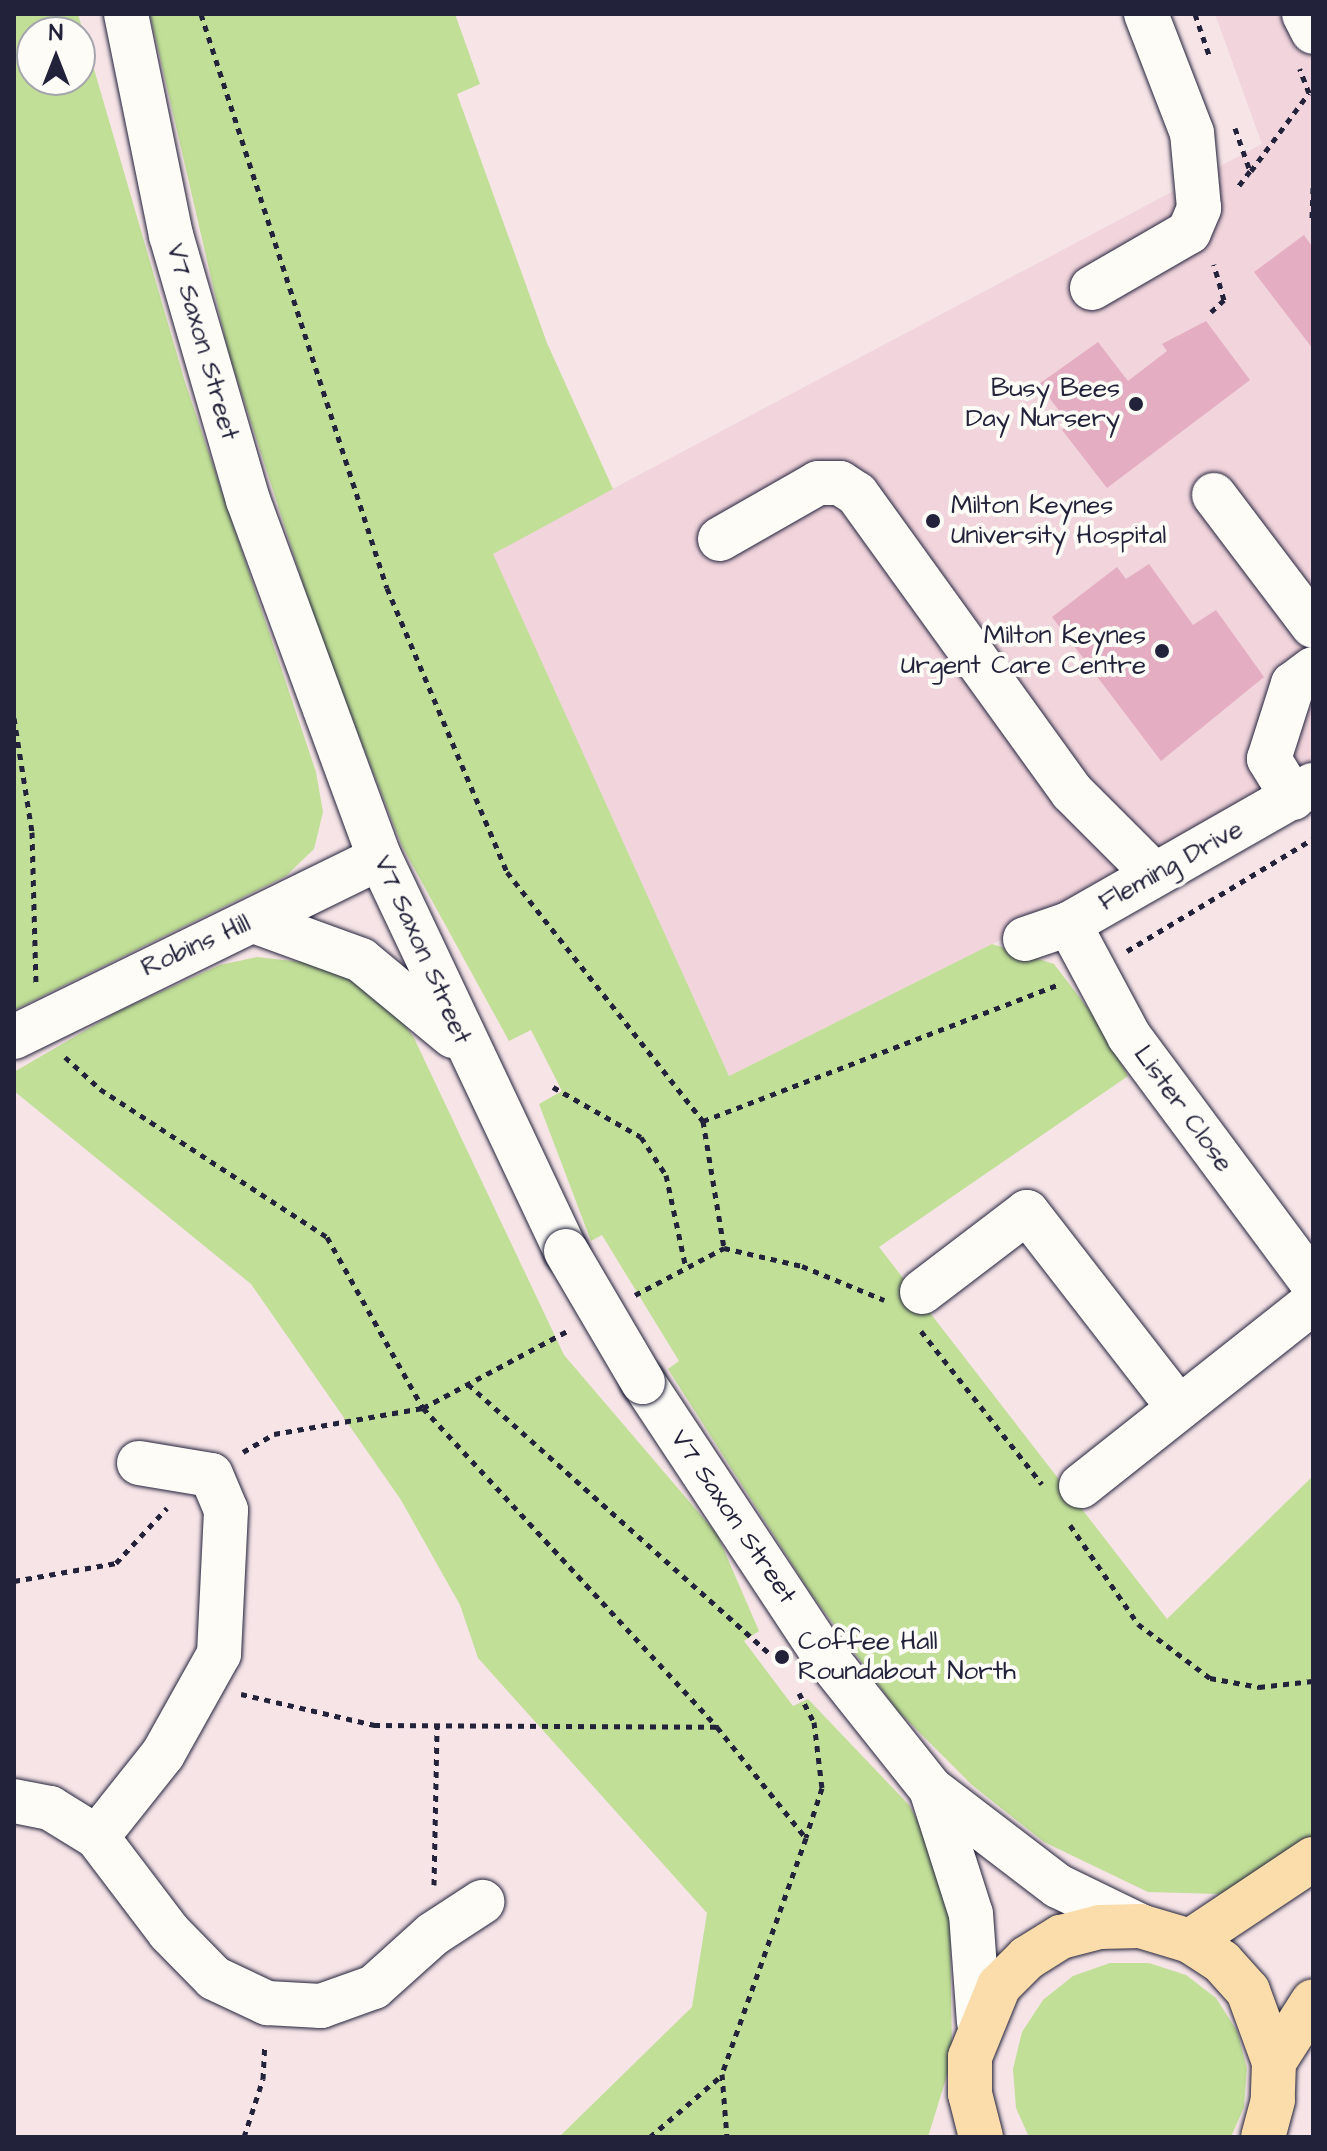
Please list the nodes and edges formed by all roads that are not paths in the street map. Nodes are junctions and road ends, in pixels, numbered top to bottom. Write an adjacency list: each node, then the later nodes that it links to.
1 (126, 14): 9 (street, V7 Saxon Street)
2 (1146, 14): 3 (street)
3 (1092, 288)
4 (1214, 495): 6 (street)
5 (720, 539): 10 (street)
6 (1313, 626)
7 (1313, 669): 8 (street)
8 (1303, 792): 10 (street, Fleming Drive)
9 (380, 858): 11 (street, Robins Hill); 15 (street, V7 Saxon Street)
10 (1155, 875): 12 (street, Fleming Drive)
11 (254, 921): 14 (street, Robins Hill); 15 (street)
12 (1069, 924): 13 (street, Fleming Drive); 16 (street, Lister Close)
13 (1025, 939)
14 (22, 1031)
15 (465, 1046): 22 (street, V7 Saxon Street, bridge)
16 (1313, 1284)
17 (1313, 1302): 19 (street)
18 (908, 1305): 19 (street)
19 (1179, 1408): 21 (street)
20 (139, 1463): 24 (street)
21 (1064, 1498)
22 (931, 1789): 27 (street, V7 Saxon Street); 30 (street, V7 Saxon Street)
23 (14, 1801): 24 (street)
24 (97, 1837): 26 (street)
25 (1313, 1859): 28 (highway)
26 (482, 1902)
27 (1140, 1926): 28 (highway); 30 (highway)
28 (1190, 1941): 31 (highway)
29 (1313, 2001): 31 (highway)
30 (979, 2022): 32 (highway)
31 (1274, 2062): 35 (highway)
32 (970, 2094): 33 (highway); 34 (highway)
33 (950, 2137)
34 (981, 2137)
35 (1263, 2137)

